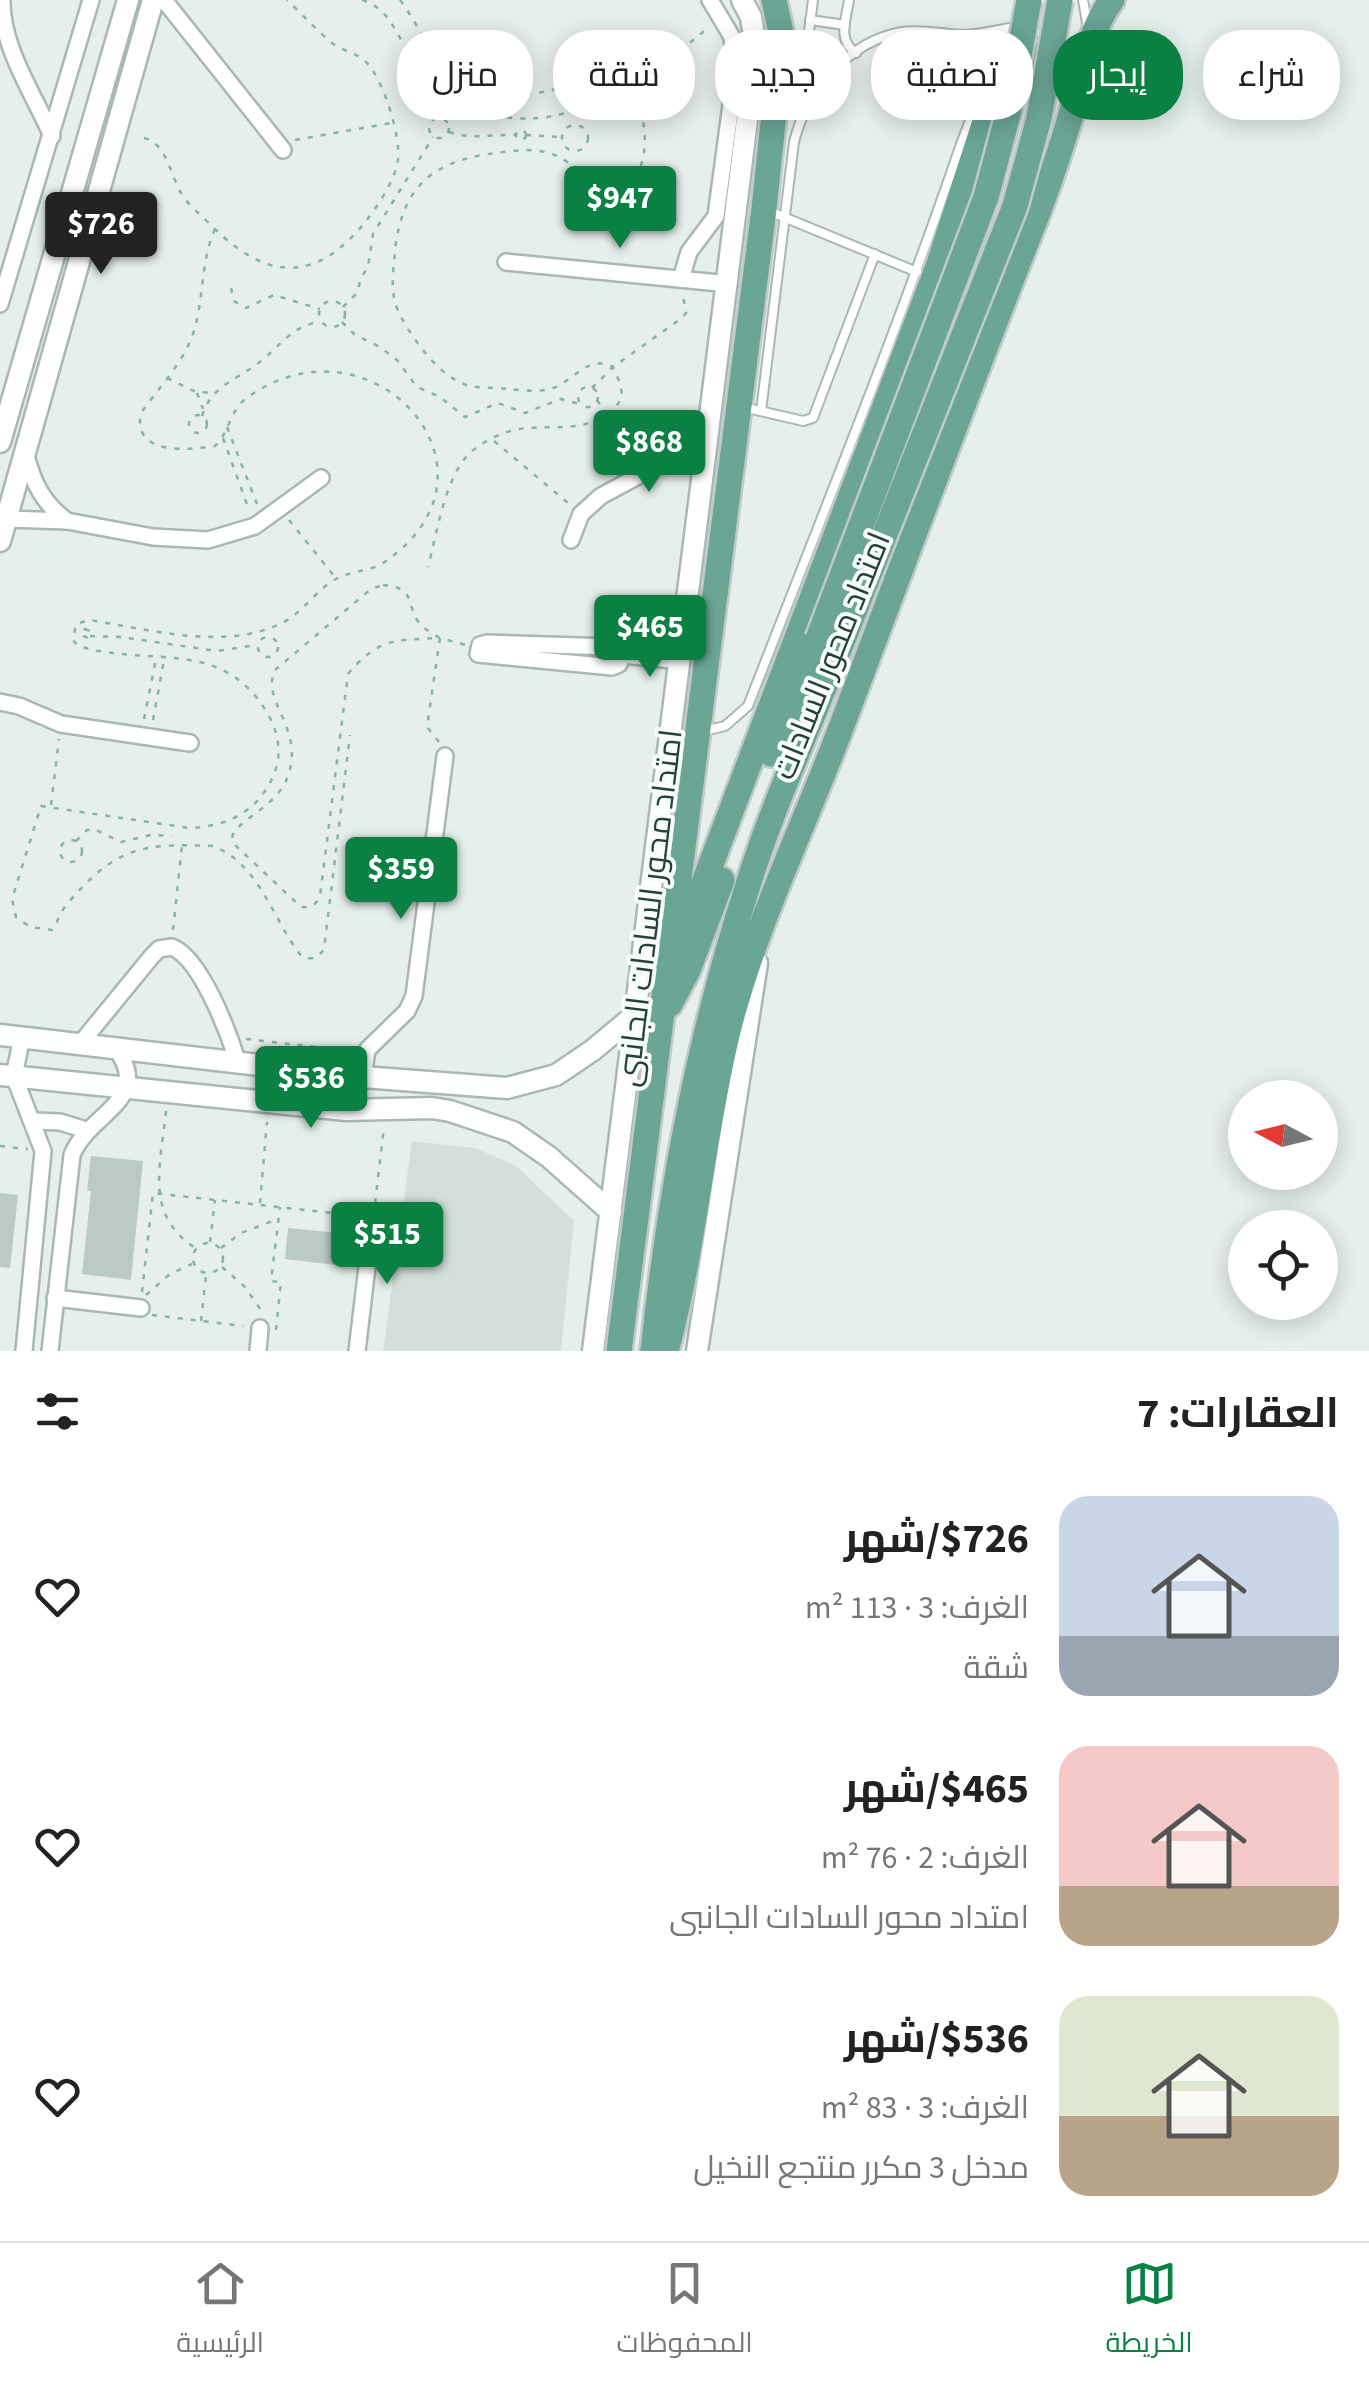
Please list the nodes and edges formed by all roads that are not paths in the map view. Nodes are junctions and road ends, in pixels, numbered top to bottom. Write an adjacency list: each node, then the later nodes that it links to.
1 (2, 0): 33 (street)
2 (92, 0): 33 (street)
3 (128, 0): 27 (street)
4 (153, 0): 28 (street)
5 (164, 0): 34 (street)
6 (710, 0): 39 (street)
7 (742, 0): 40 (street, امتداد محور السادات الجانبى)
8 (774, 0): 17 (main road)
9 (813, 0): 15 (lane)
10 (849, 0): 16 (lane)
11 (1029, 0): 52 (main road, bridge)
12 (1060, 0): 52 (main road, bridge)
13 (1083, 0): 21 (lane)
14 (1112, 0): 22 (main road, امتداد محور السادات)
15 (810, 20): 16 (lane); 18 (lane)
16 (845, 26): 24 (lane)
17 (780, 30)
18 (809, 30)
19 (998, 30): 20 (lane)
20 (1029, 30)
21 (1086, 30)
22 (1096, 30)
23 (871, 46): 24 (lane)
24 (856, 53): 25 (lane)
25 (851, 57)
26 (1053, 65): 61 (main road)
27 (98, 99): 28 (street); 42 (street)
28 (123, 106): 46 (street)
29 (779, 120): 35 (main road)
30 (802, 120): 35 (lane)
31 (969, 120): 38 (lane)
32 (1068, 120): 60 (main road, امتداد محور السادات)
33 (52, 136): 41 (street)
34 (283, 150)
35 (775, 213): 36 (lane); 43 (main road)
36 (875, 254): 38 (lane); 43 (lane)
37 (506, 262): 39 (street)
38 (917, 272): 56 (lane)
39 (681, 279): 40 (street)
40 (729, 284): 44 (street, امتداد محور السادات الجانبى)
41 (0, 304)
42 (5, 402): 45 (street)
43 (750, 409): 56 (main road)
44 (710, 438): 50 (street); 54 (street, امتداد محور السادات الجانبى)
45 (0, 442)
46 (25, 452): 48 (street); 49 (street)
47 (321, 478): 49 (street)
48 (6, 519): 49 (street); 51 (street)
49 (67, 521)
50 (571, 540)
51 (0, 541)
52 (828, 646): 62 (main road); 86 (main road, امتداد محور السادات)
53 (478, 648): 54 (street)
54 (682, 661): 59 (street, امتداد محور السادات الجانبى)
55 (0, 702): 57 (street)
56 (698, 731): 59 (main road)
57 (190, 744)
58 (445, 756): 69 (street)
59 (673, 828): 61 (main road); 62 (street, امتداد محور السادات الجانبى)
60 (764, 916): 87 (main road, امتداد محور السادات); 88 (street)
61 (670, 952): 62 (main road)
62 (649, 1018): 70 (street); 75 (street, امتداد محور السادات الجانبى); 85 (main road)
63 (0, 1035): 64 (street)
64 (22, 1037): 65 (street); 68 (street)
65 (80, 1044): 66 (street); 67 (street)
66 (114, 1046): 67 (street); 71 (street)
67 (237, 1060): 69 (street)
68 (7, 1075): 71 (street); 73 (street)
69 (364, 1077): 70 (street)
70 (453, 1085): 72 (street)
71 (126, 1088): 72 (street); 74 (street)
72 (450, 1110): 75 (street)
73 (34, 1121): 74 (street); 80 (street)
74 (86, 1130): 77 (street)
75 (611, 1212): 84 (street, امتداد محور السادات الجانبى)
76 (373, 1217): 83 (street)
77 (56, 1298): 78 (street); 81 (street)
78 (141, 1308)
79 (263, 1329): 82 (street)
80 (24, 1351)
81 (50, 1351)
82 (258, 1351)
83 (357, 1351)
84 (593, 1351)
85 (620, 1351)
86 (653, 1351)
87 (666, 1351)
88 (697, 1351)

